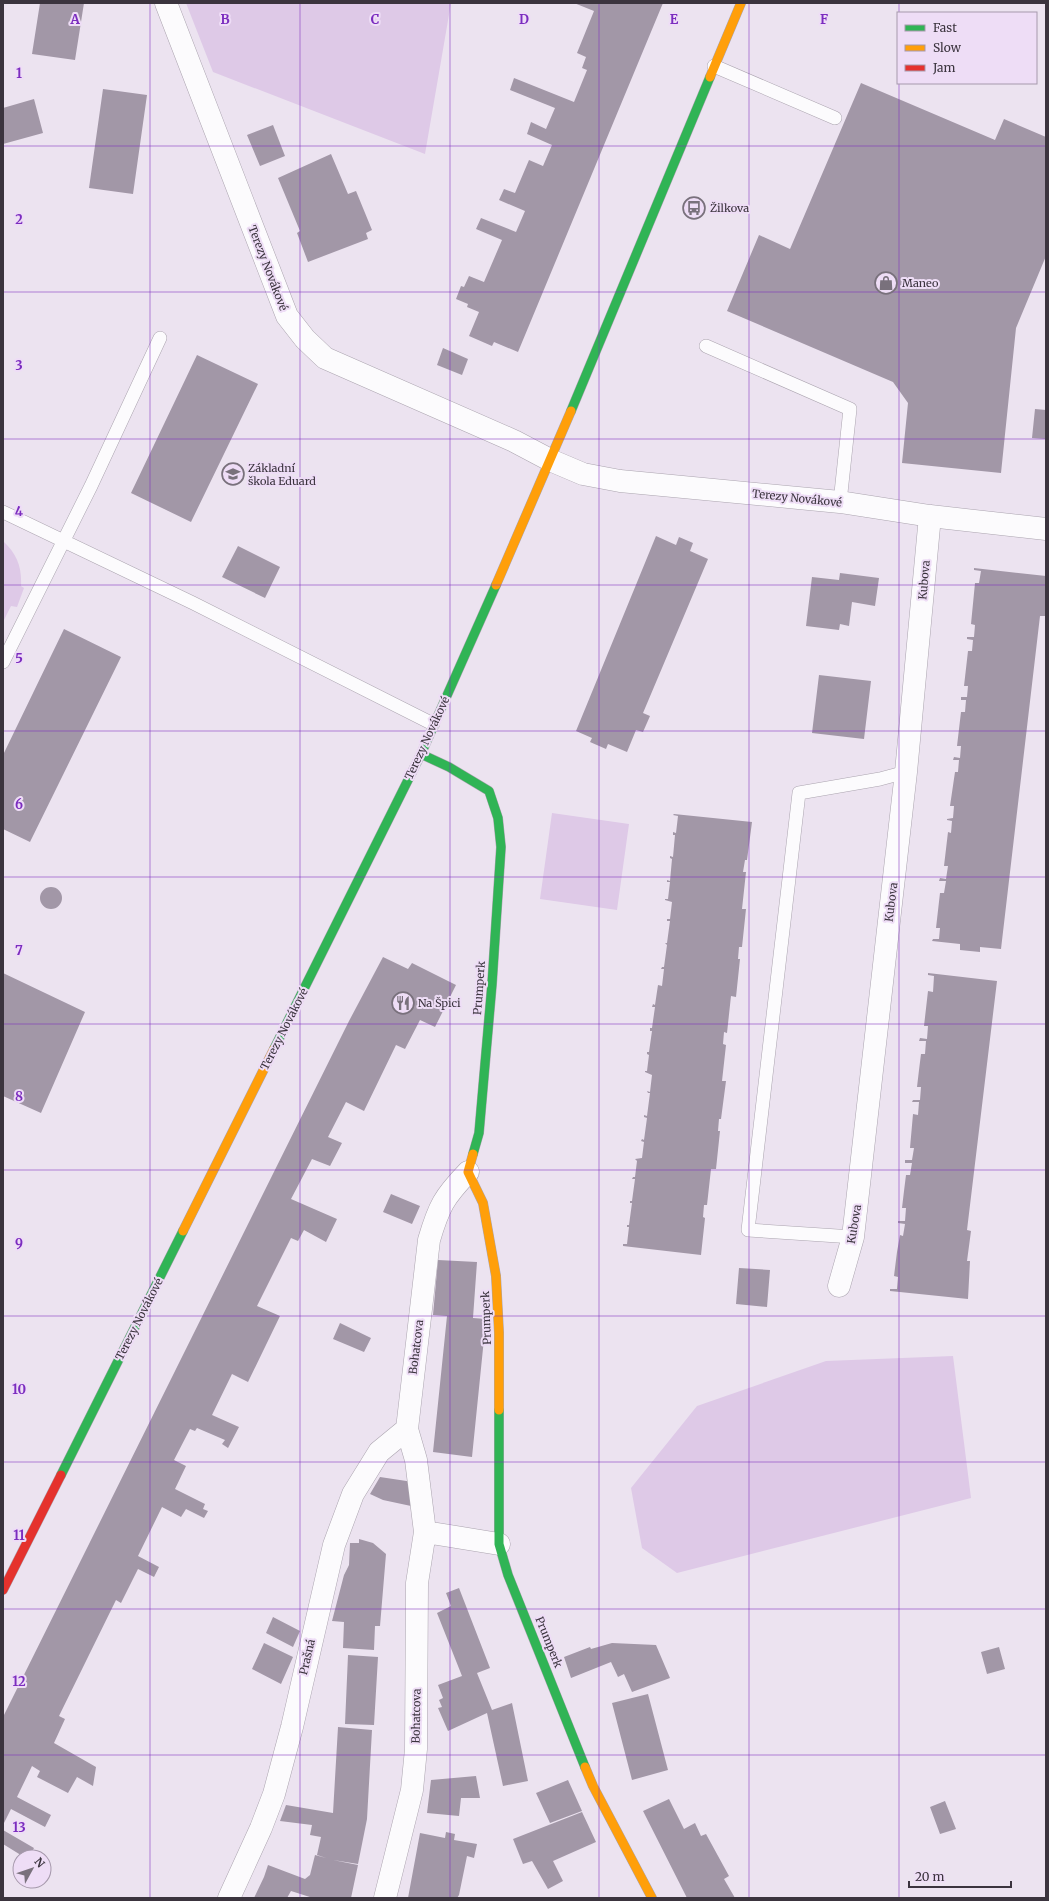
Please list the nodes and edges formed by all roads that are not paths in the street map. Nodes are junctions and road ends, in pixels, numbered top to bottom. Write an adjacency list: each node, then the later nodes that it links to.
1 (166, 3): 7 (street, Terezy Novákové)
2 (741, 3): 3 (street)
3 (714, 66): 4 (lane); 7 (street)
4 (835, 118)
5 (160, 338): 12 (lane)
6 (706, 346): 8 (lane)
7 (550, 460): 8 (street, Terezy Novákové); 14 (street, Terezy Novákové)
8 (840, 502): 10 (street, Terezy Novákové)
9 (3, 512): 12 (lane)
10 (930, 516): 11 (street, Terezy Novákové); 16 (street, Kubova)
11 (1046, 529)
12 (63, 541): 13 (lane); 14 (lane)
13 (3, 662)
14 (433, 724): 15 (street, Terezy Novákové)
15 (421, 754): 17 (street, Prumperk); 23 (street, Terezy Novákové)
16 (906, 772): 18 (street, Kubova); 18 (lane)
17 (468, 1172): 20 (street, Bohatcova); 22 (street, Prumperk)
18 (853, 1237): 19 (street, Kubova)
19 (839, 1286)
20 (407, 1430): 21 (street, Bohatcova); 24 (street, Prašná)
21 (425, 1532): 22 (street); 25 (street, Bohatcova)
22 (499, 1544): 26 (street, Prumperk)
23 (3, 1590)
24 (229, 1898)
25 (385, 1898)
26 (652, 1898)

